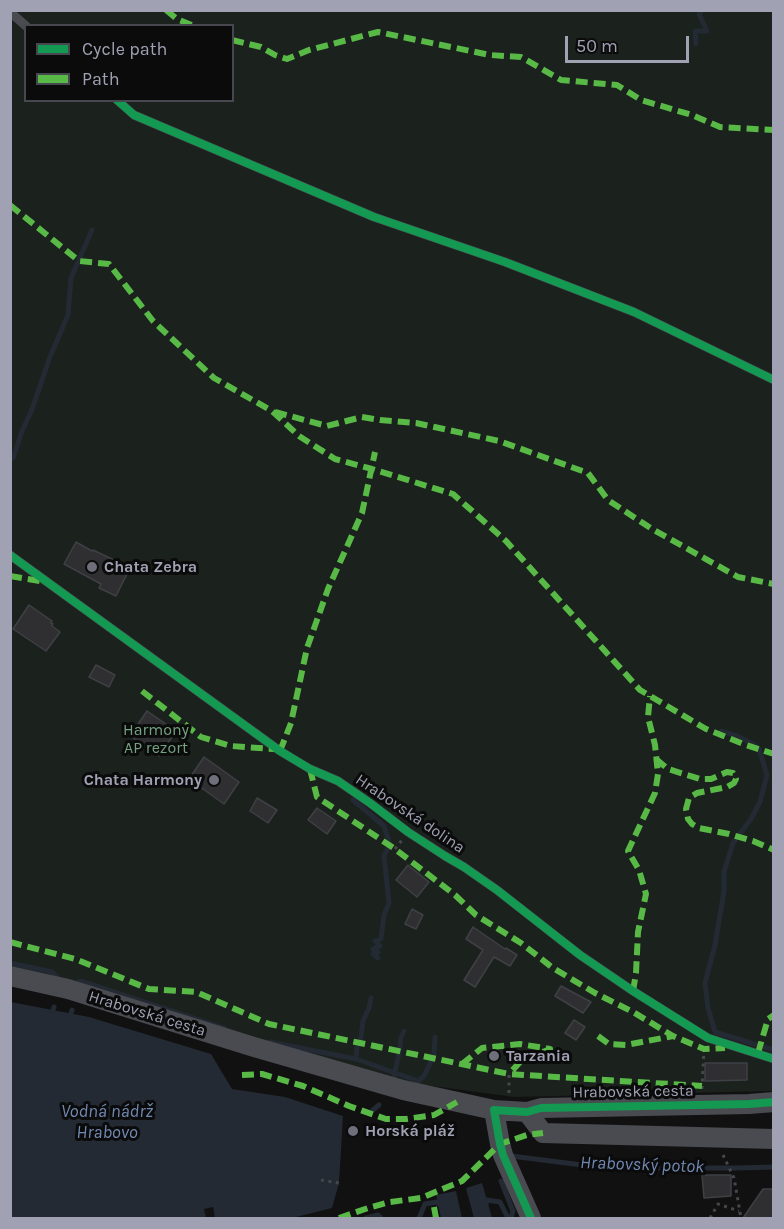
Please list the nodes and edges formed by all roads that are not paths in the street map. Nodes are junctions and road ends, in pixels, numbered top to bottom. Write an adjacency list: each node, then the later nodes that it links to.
1 (10, 12): 2 (lane)
2 (24, 24)
3 (119, 102): 4 (lane)
4 (774, 381)
5 (10, 555): 7 (lane, Hrabovská dolina)
6 (10, 976): 9 (street, Hrabovská cesta)
7 (774, 1059)
8 (774, 1102): 10 (street, Hrabovská cesta)
9 (494, 1110): 10 (street, Hrabovská cesta); 12 (street)
10 (527, 1112): 11 (street)
11 (774, 1139)
12 (531, 1218)

